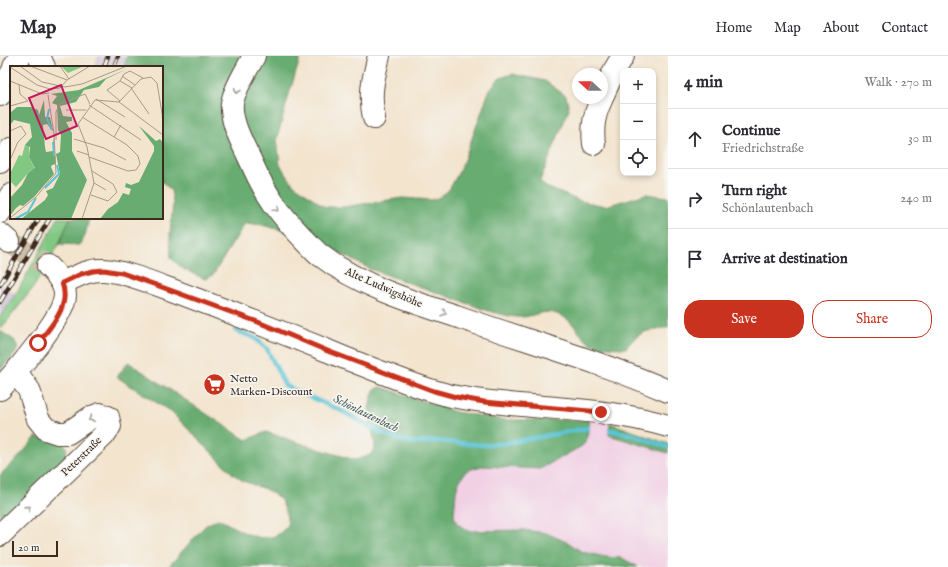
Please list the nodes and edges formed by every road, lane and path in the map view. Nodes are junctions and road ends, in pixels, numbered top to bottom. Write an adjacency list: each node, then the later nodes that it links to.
1 (254, 56): 20 (street, Alte Ludwigshöhe, one-way to 20)
2 (379, 56): 10 (street)
3 (623, 56): 7 (street)
4 (21, 62): 5 (street)
5 (39, 66)
6 (10, 79): 8 (street)
7 (608, 84)
8 (0, 95)
9 (599, 104): 11 (street)
10 (374, 118)
11 (594, 144)
12 (10, 150): 13 (street)
13 (0, 162)
14 (10, 197): 15 (street)
15 (0, 212)
16 (48, 266): 17 (street)
17 (62, 283): 18 (street); 21 (street)
18 (16, 372): 19 (street); 22 (street, Peterstraße, one-way to 18)
19 (0, 389)
20 (668, 391)
21 (668, 426)
22 (0, 535)

